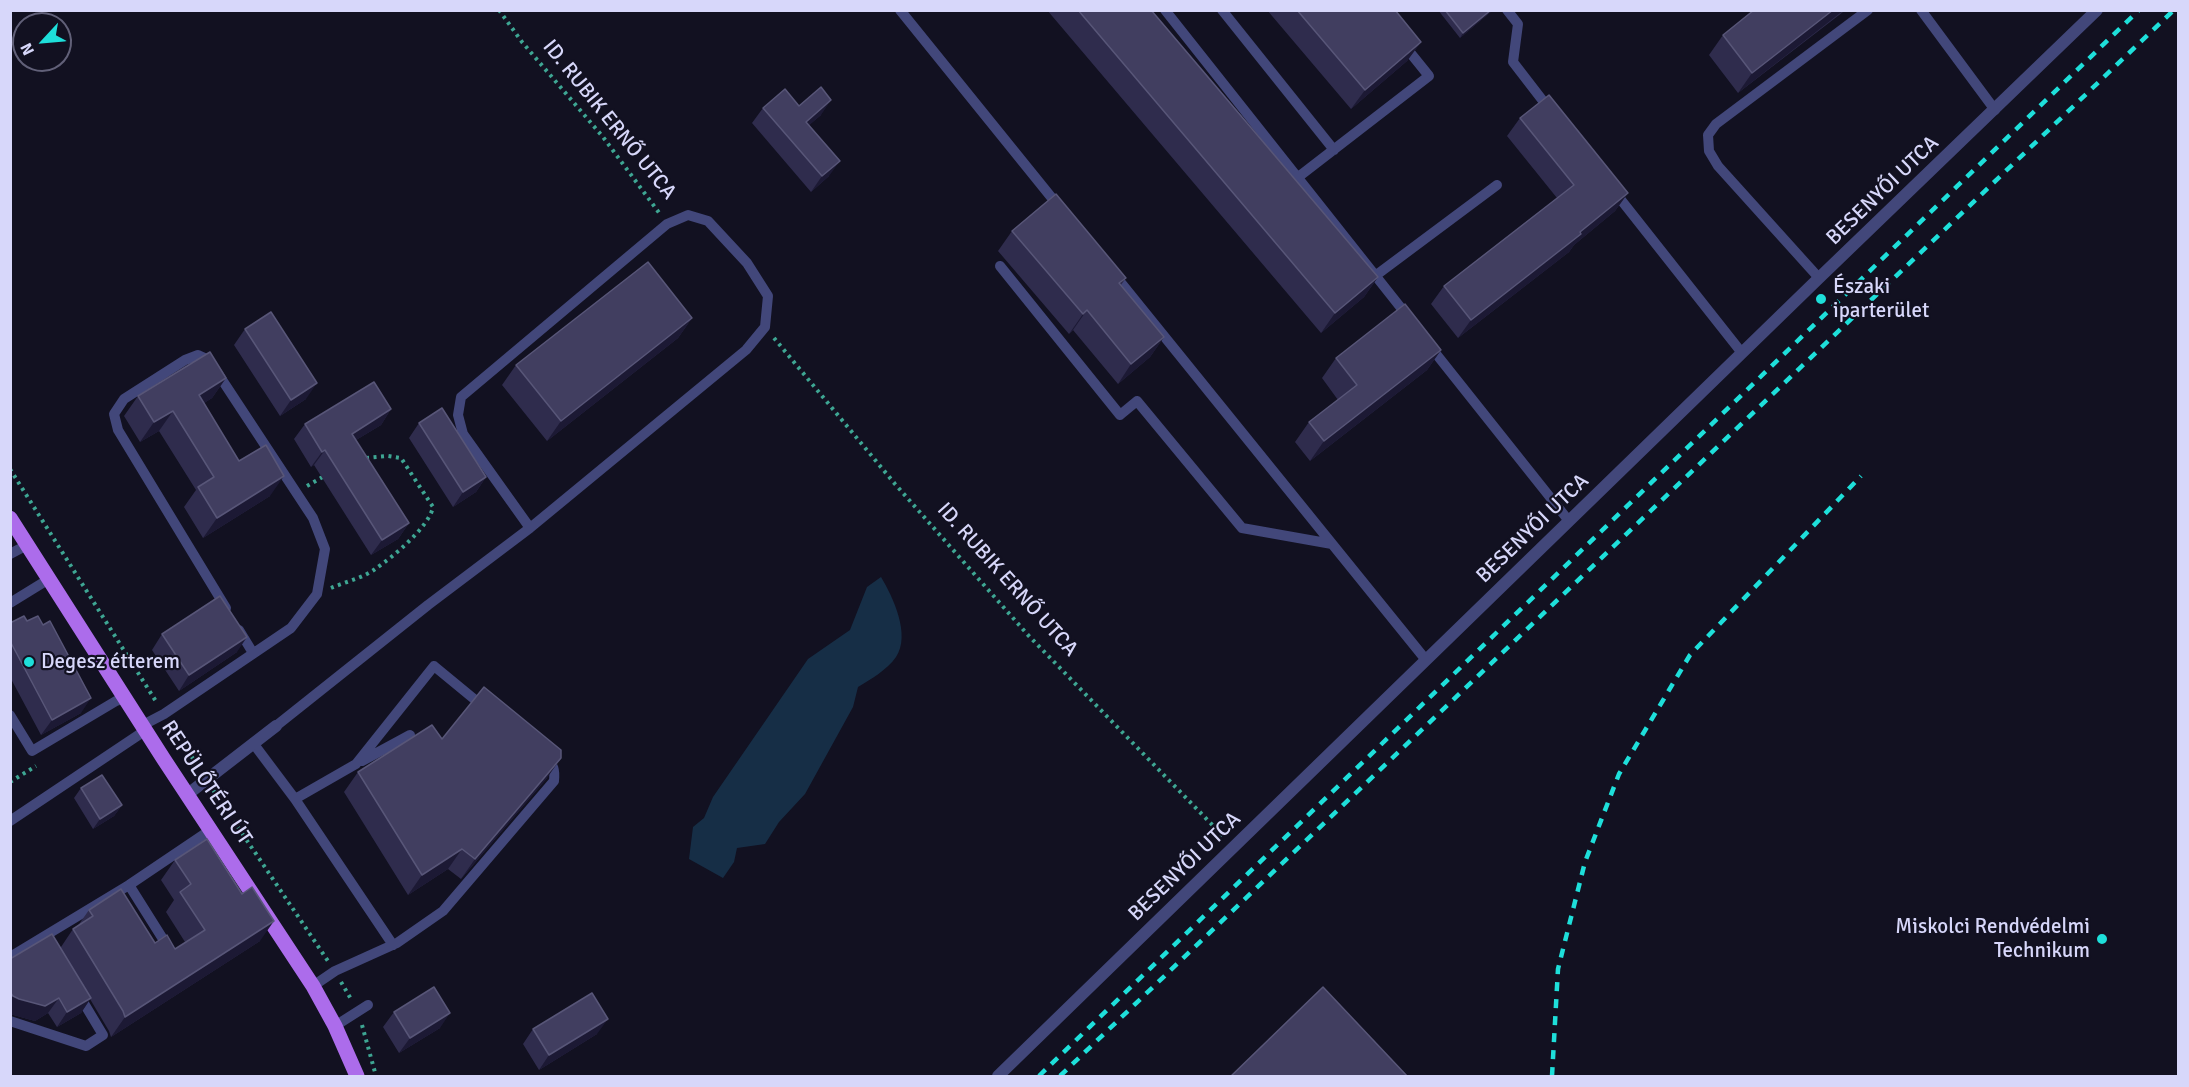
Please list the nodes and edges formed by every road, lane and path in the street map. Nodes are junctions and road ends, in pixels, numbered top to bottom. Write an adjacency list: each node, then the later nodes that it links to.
1 (499, 10): 17 (path, ID. RUBIK ERNŐ UTCA)
2 (900, 10): 16 (lane)
3 (1165, 10): 13 (lane)
4 (1222, 10): 12 (lane)
5 (1507, 10): 11 (lane)
6 (1868, 10): 21 (lane)
7 (1921, 10): 10 (lane)
8 (2097, 10): 10 (street, BESENYŐI UTCA)
9 (1395, 35): 12 (lane)
10 (1995, 110): 21 (street, BESENYŐI UTCA)
11 (1557, 118)
12 (1334, 150): 13 (lane)
13 (1297, 178): 20 (lane)
14 (1497, 184): 20 (lane)
15 (1609, 184): 23 (lane)
16 (1064, 213)
17 (668, 224): 22 (lane); 29 (lane)
18 (1000, 266): 31 (lane)
19 (1108, 268): 31 (lane)
20 (1375, 276): 28 (lane)
21 (1819, 278): 23 (street, BESENYŐI UTCA)
22 (765, 327): 29 (lane); 51 (path, ID. RUBIK ERNŐ UTCA)
23 (1742, 353): 28 (street, BESENYŐI UTCA)
24 (360, 458): 34 (path)
25 (333, 470): 26 (path)
26 (297, 493): 34 (lane); 36 (lane)
27 (10, 518): 30 (main road, REPÜLŐTÉRI ÚT)
28 (1569, 521): 37 (street, BESENYŐI UTCA)
29 (530, 528): 41 (lane)
30 (27, 544): 32 (lane); 33 (main road, REPÜLŐTÉRI ÚT)
31 (1332, 544): 37 (lane)
32 (10, 554)
33 (49, 579): 35 (lane); 38 (main road, REPÜLŐTÉRI ÚT)
34 (317, 594): 36 (lane)
35 (10, 603)
36 (253, 653): 42 (lane)
37 (1426, 660): 51 (street, BESENYŐI UTCA)
38 (126, 698): 39 (lane); 42 (main road, REPÜLŐTÉRI ÚT)
39 (10, 715)
40 (498, 719): 46 (lane)
41 (276, 726): 44 (street)
42 (144, 728): 47 (main road, REPÜLŐTÉRI ÚT); 49 (lane)
43 (410, 735): 46 (lane)
44 (253, 743): 47 (street); 48 (lane)
45 (535, 749): 53 (lane)
46 (356, 764): 48 (lane)
47 (188, 794): 50 (main road, REPÜLŐTÉRI ÚT)
48 (295, 799): 53 (lane)
49 (10, 821)
50 (212, 830): 52 (lane); 57 (main road, REPÜLŐTÉRI ÚT)
51 (1234, 847): 62 (street, BESENYŐI UTCA)
52 (129, 885): 54 (lane); 55 (lane)
53 (393, 945): 57 (lane)
54 (168, 947)
55 (10, 957)
56 (73, 986): 59 (lane)
57 (313, 986): 60 (main road, REPÜLŐTÉRI ÚT)
58 (368, 1005): 60 (lane)
59 (10, 1021)
60 (335, 1026): 61 (main road, REPÜLŐTÉRI ÚT)
61 (357, 1077)
62 (998, 1077)

